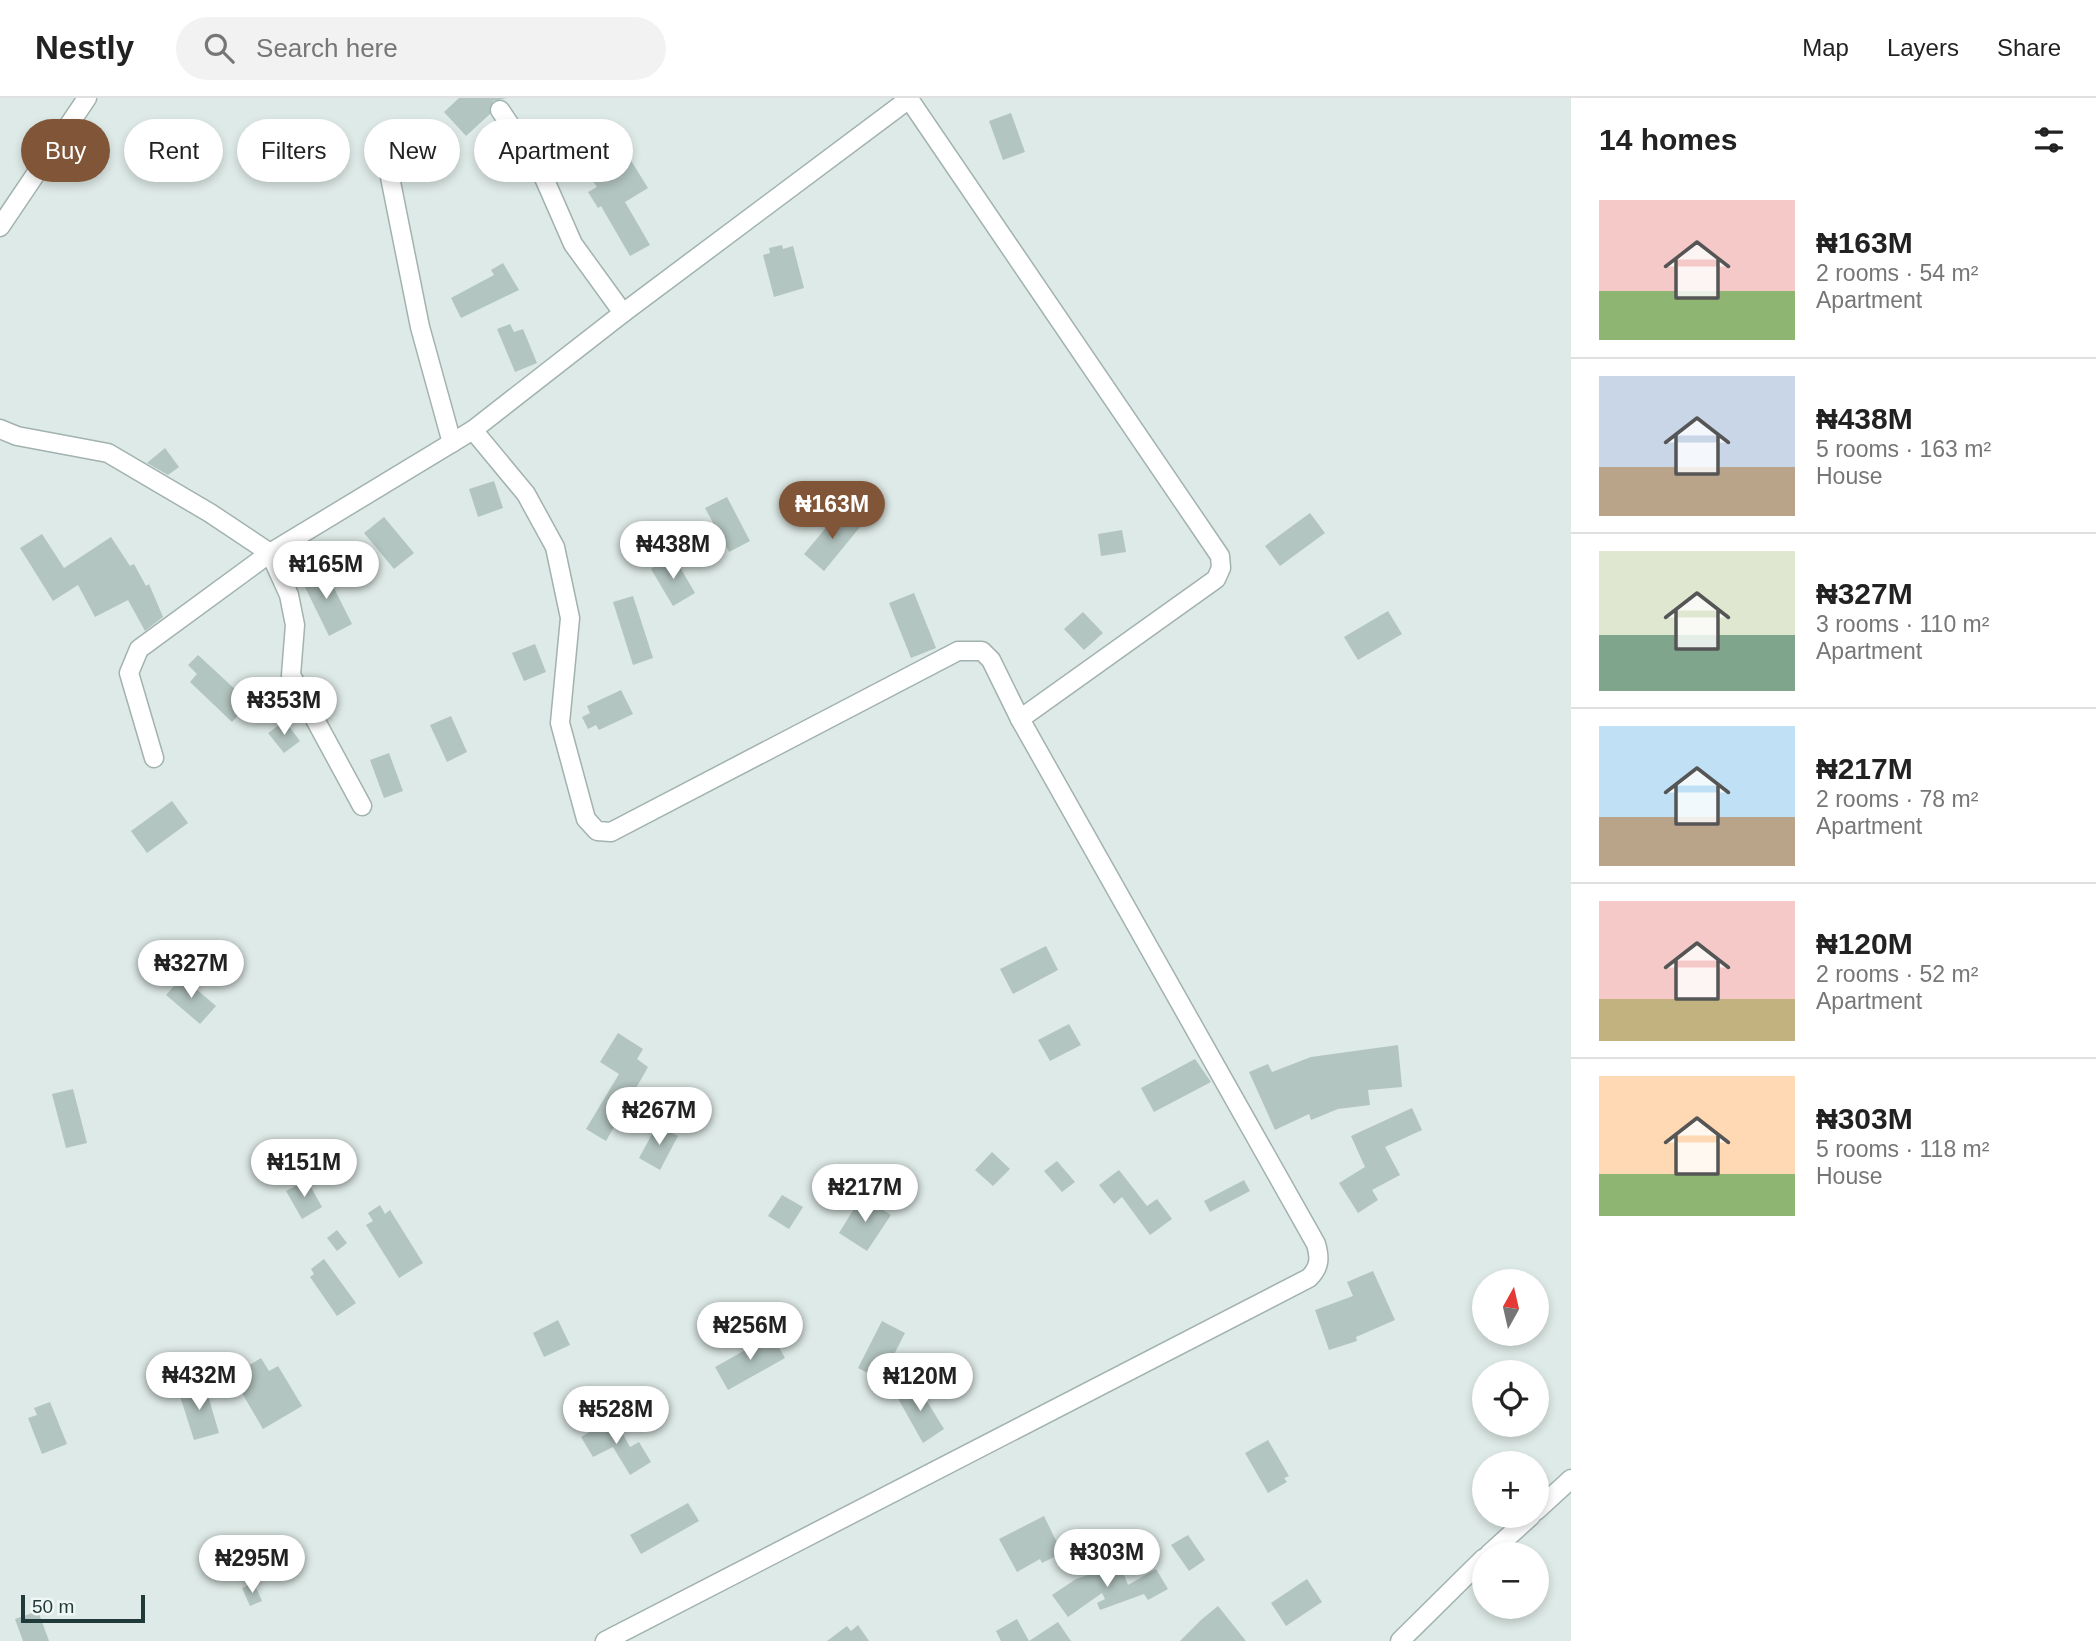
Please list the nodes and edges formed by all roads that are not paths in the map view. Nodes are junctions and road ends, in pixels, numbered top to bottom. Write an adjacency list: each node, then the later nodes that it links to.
1 (87, 98): 5 (street)
2 (909, 98): 6 (street); 11 (street)
3 (500, 110): 6 (street)
4 (391, 182): 9 (street)
5 (0, 227)
6 (623, 313): 8 (street)
7 (0, 429): 10 (street)
8 (473, 430): 9 (street); 11 (street)
9 (452, 443): 10 (street)
10 (270, 553): 12 (street); 13 (street)
11 (1020, 719): 19 (street)
12 (153, 758)
13 (362, 806)
14 (1571, 1479): 15 (street)
15 (1549, 1499)
16 (1518, 1528): 17 (street)
17 (1502, 1542)
18 (1472, 1570): 20 (street)
19 (605, 1641)
20 (1400, 1641)

